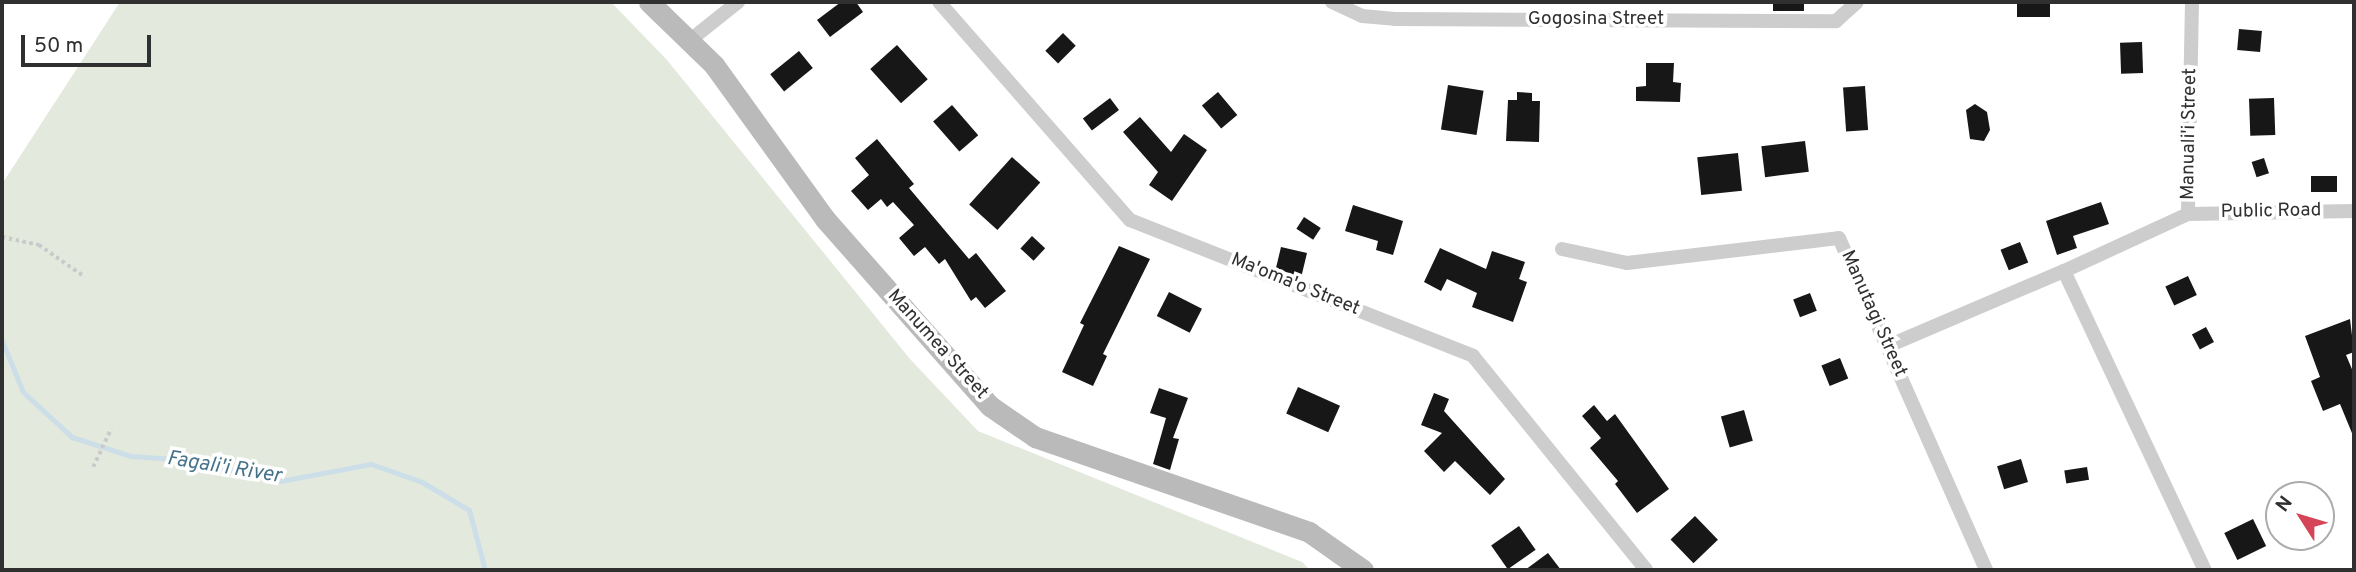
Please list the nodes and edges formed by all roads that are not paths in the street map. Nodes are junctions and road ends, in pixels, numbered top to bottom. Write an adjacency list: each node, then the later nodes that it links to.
1 (649, 2): 7 (main road, Manumea Street)
2 (737, 2): 7 (street)
3 (939, 2): 14 (street, Ma'oma'o Street)
4 (1332, 2): 5 (street, Gogosina Street)
5 (1857, 2)
6 (2192, 2): 9 (street, Manuali'i Street)
7 (689, 41): 13 (main road, Manumea Street)
8 (2354, 211): 9 (street, Public Road)
9 (2188, 214): 11 (street, Manuali'i Street)
10 (1562, 249): 12 (street, Manutagi Street)
11 (2064, 271): 12 (street, Manuali'i Street); 16 (street)
12 (1888, 346): 15 (street, Manutagi Street)
13 (1363, 570)
14 (1646, 570)
15 (1986, 570)
16 (2205, 570)

